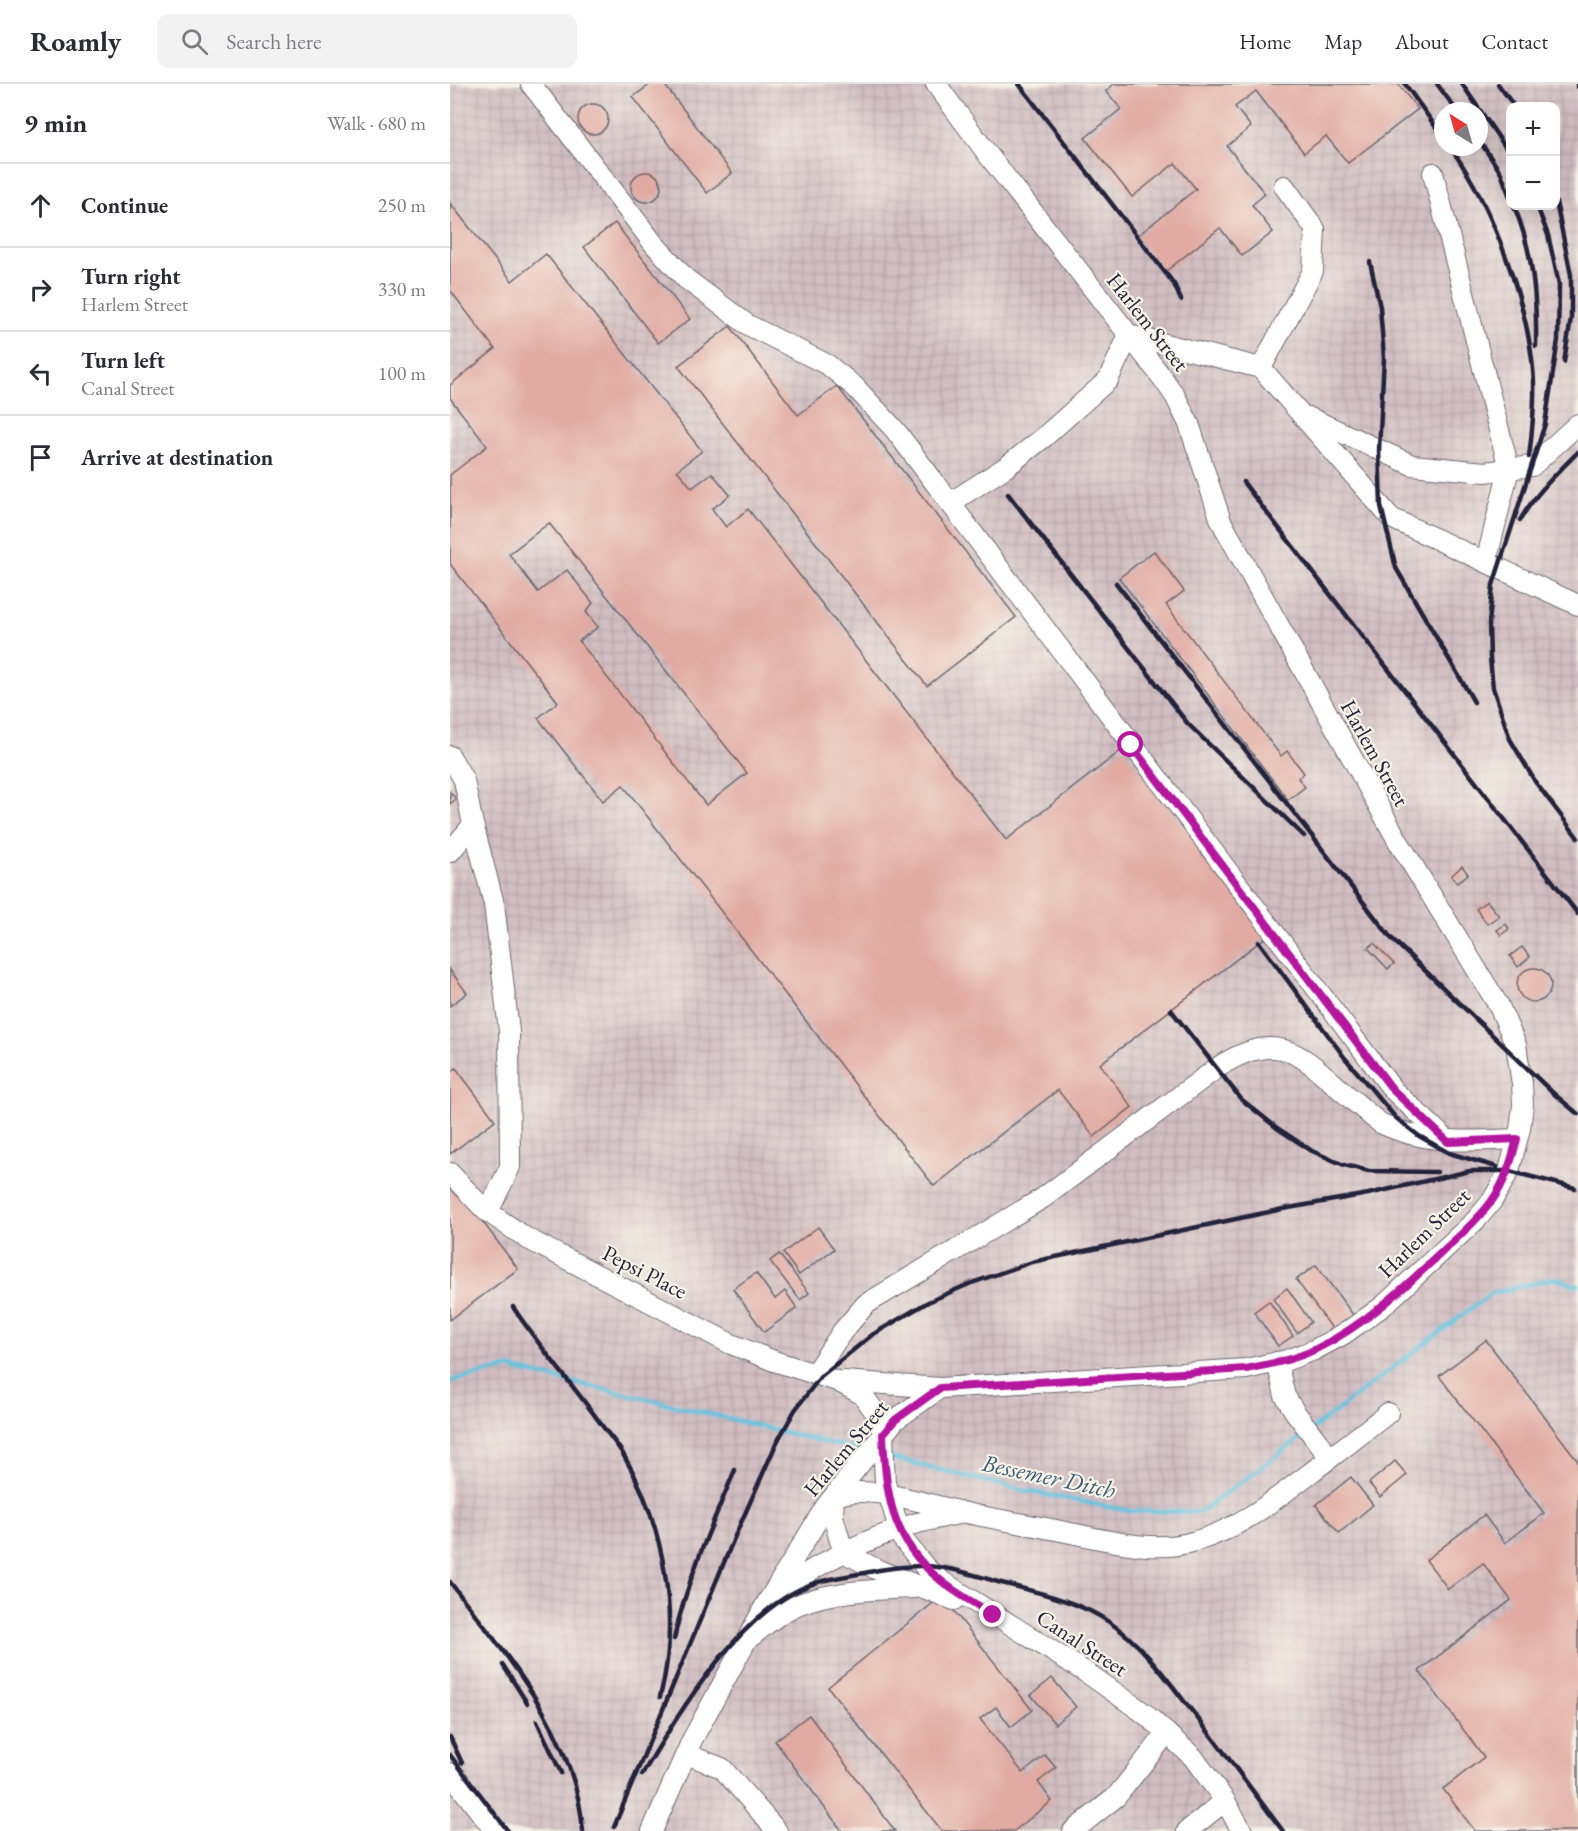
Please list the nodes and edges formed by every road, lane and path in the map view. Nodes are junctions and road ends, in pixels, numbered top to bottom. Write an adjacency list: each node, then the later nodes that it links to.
1 (531, 84): 10 (lane)
2 (936, 84): 5 (lane, Harlem Street)
3 (1433, 173): 9 (lane)
4 (1284, 186): 6 (lane)
5 (1129, 335): 6 (lane); 10 (lane); 16 (lane, Harlem Street)
6 (1262, 368): 7 (lane)
7 (1300, 413): 9 (lane); 11 (lane)
8 (1578, 424): 9 (lane)
9 (1509, 469): 11 (lane)
10 (950, 503): 17 (lane)
11 (1486, 562): 12 (lane)
12 (1578, 604)
13 (450, 756): 14 (lane)
14 (472, 820): 15 (lane); 19 (lane)
15 (450, 852)
16 (1517, 1139): 17 (lane); 20 (lane, Harlem Street)
17 (1448, 1142): 21 (lane)
18 (450, 1173): 19 (lane, Pepsi Place)
19 (488, 1212): 21 (lane, Pepsi Place)
20 (1277, 1362): 23 (lane, Harlem Street); 26 (lane)
21 (814, 1374): 22 (lane, Pepsi Place)
22 (837, 1381): 23 (lane); 25 (lane)
23 (940, 1388): 25 (lane, Harlem Street)
24 (1388, 1413): 26 (lane)
25 (883, 1434): 27 (lane, Canal Street); 28 (lane, Harlem Street)
26 (1330, 1458): 29 (lane)
27 (889, 1496): 28 (lane); 29 (lane); 30 (lane, Canal Street)
28 (834, 1497): 31 (lane); 32 (lane, Harlem Street)
29 (964, 1513): 30 (lane)
30 (900, 1530): 31 (lane); 37 (lane, Canal Street)
31 (847, 1551): 33 (lane); 34 (lane)
32 (797, 1554): 33 (lane); 36 (lane, Harlem Street)
33 (801, 1576): 35 (lane); 36 (lane)
34 (923, 1588): 35 (lane); 37 (lane)
35 (828, 1596): 38 (lane)
36 (771, 1597): 38 (lane, Harlem Street)
37 (993, 1615): 39 (lane, Canal Street)
38 (746, 1641): 40 (lane, Harlem Street)
39 (1167, 1733): 42 (lane, Canal Street); 46 (lane)
40 (686, 1754): 44 (lane, Harlem Street); 45 (lane)
41 (450, 1773): 43 (lane)
42 (1225, 1801): 47 (lane); 48 (lane, Canal Street)
43 (495, 1831)
44 (652, 1831)
45 (777, 1831)
46 (1073, 1831)
47 (1186, 1831)
48 (1242, 1831)

